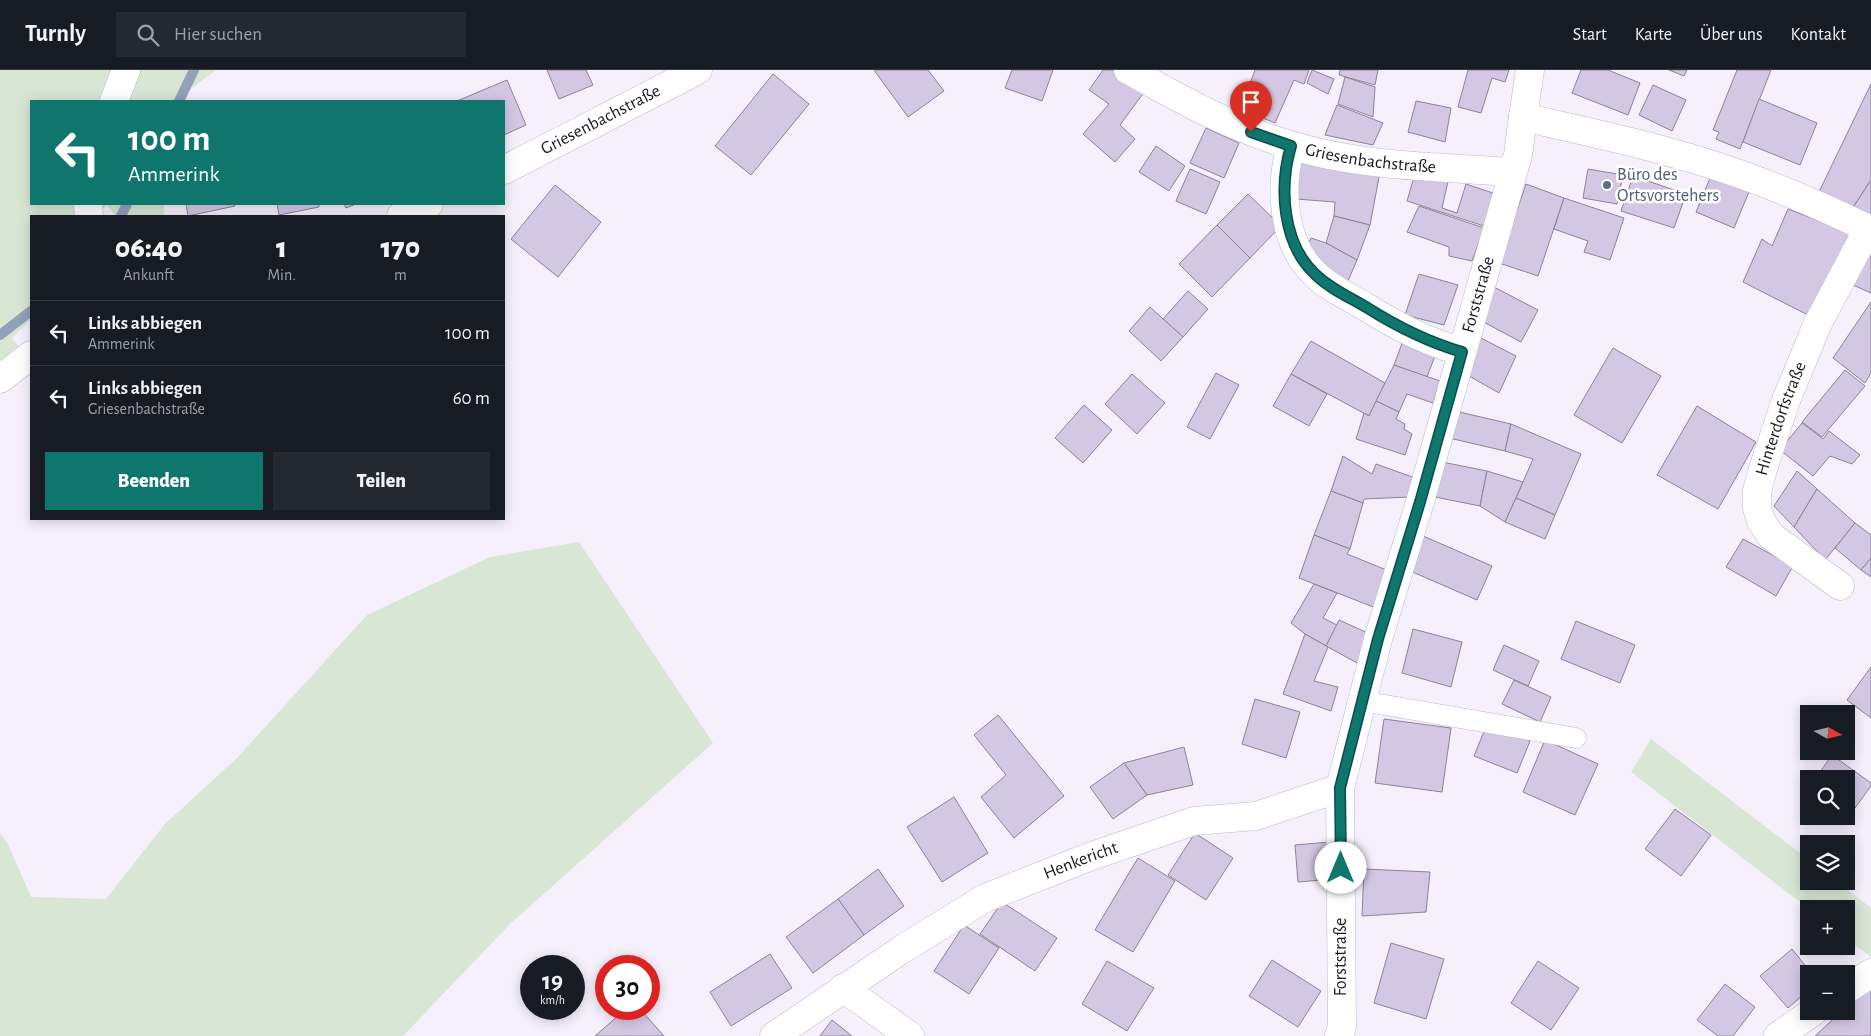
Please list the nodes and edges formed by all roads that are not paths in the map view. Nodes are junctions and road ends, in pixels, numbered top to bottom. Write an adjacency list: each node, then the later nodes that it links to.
1 (126, 70): 5 (street)
2 (698, 70): 8 (street, Griesenbachstraße)
3 (1128, 70): 7 (street, Griesenbachstraße)
4 (1530, 70): 6 (street, Forststraße)
5 (114, 100)
6 (1523, 117): 9 (street, Forststraße); 12 (street, Hinterdorfstraße)
7 (1291, 146): 9 (street, Griesenbachstraße); 13 (street)
8 (505, 170)
9 (1513, 172): 13 (street, Forststraße)
10 (427, 205): 11 (street)
11 (403, 215)
12 (1870, 229): 16 (street, Hinterdorfstraße)
13 (1462, 352): 17 (street, Forststraße)
14 (30, 355): 15 (street)
15 (0, 379)
16 (1840, 586)
17 (1362, 701): 18 (lane); 19 (street, Forststraße)
18 (1576, 738)
19 (1340, 788): 22 (street, Henkericht); 26 (street, Forststraße)
20 (1871, 973): 21 (street)
21 (1855, 984)
22 (844, 988): 24 (street, Henkericht); 25 (street)
23 (1801, 1020): 27 (street)
24 (774, 1036)
25 (910, 1036)
26 (1339, 1036)
27 (1778, 1036)

